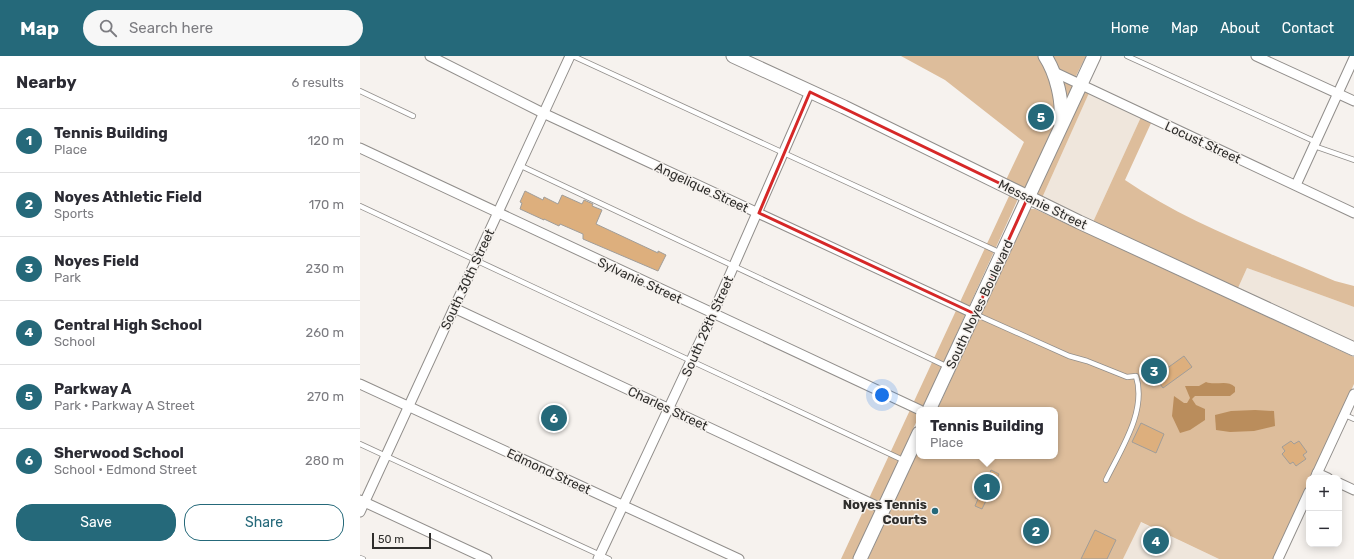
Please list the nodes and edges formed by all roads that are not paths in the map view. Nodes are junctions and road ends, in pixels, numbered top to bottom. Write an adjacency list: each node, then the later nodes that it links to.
1 (430, 56): 16 (street, Angelique Street)
2 (570, 56): 16 (street, South 30th Street)
3 (573, 56): 21 (lane)
4 (733, 56): 13 (street, Messanie Street)
5 (1045, 56): 10 (street)
6 (1094, 56): 11 (street)
7 (1127, 56): 19 (lane)
8 (1256, 56): 14 (street)
9 (1354, 58): 14 (street)
10 (1052, 71): 11 (street, Locust Street); 18 (street)
11 (1080, 84): 18 (street); 24 (street, Locust Street)
12 (360, 91): 17 (lane)
13 (810, 92): 21 (street, South 29th Street); 25 (street, Messanie Street)
14 (1338, 93): 15 (street); 19 (street)
15 (1354, 101)
16 (543, 113): 23 (street, South 30th Street); 28 (street, Angelique Street)
17 (413, 116)
18 (1058, 132): 25 (street, South Noyes Boulevard)
19 (1315, 144): 22 (lane); 24 (street)
20 (360, 148): 27 (street, Sylvanie Street)
21 (784, 154): 28 (street, South 29th Street); 30 (lane)
22 (1354, 160)
23 (519, 165): 27 (street, South 30th Street); 32 (lane)
24 (1296, 185): 29 (street, Locust Street)
25 (1028, 197): 30 (street, South Noyes Boulevard); 36 (street, Messanie Street)
26 (360, 206): 31 (lane)
27 (498, 213): 31 (street, South 30th Street); 34 (street, Sylvanie Street)
28 (759, 213): 32 (street, South 29th Street); 35 (street, Angelique Street)
29 (1354, 213)
30 (1002, 254): 35 (street, South Noyes Boulevard)
31 (476, 259): 33 (street, South 30th Street); 37 (lane)
32 (734, 266): 34 (street, South 29th Street); 38 (lane)
33 (454, 308): 41 (street, South 30th Street); 43 (street, Charles Street)
34 (713, 314): 37 (street, South 29th Street); 44 (street, Sylvanie Street)
35 (975, 314): 38 (street, South Noyes Boulevard); 52 (lane)
36 (1354, 349)
37 (691, 362): 43 (street, South 29th Street); 50 (lane)
38 (949, 367): 42 (street, South Noyes Boulevard)
39 (360, 384): 41 (street, Edmond Street)
40 (1354, 394): 45 (street)
41 (408, 406): 49 (street, South 30th Street); 57 (street, Edmond Street)
42 (931, 407)
43 (669, 408): 57 (street, South 29th Street); 58 (street, Charles Street)
44 (916, 408)
45 (1344, 415): 46 (lane); 51 (street)
46 (1354, 419)
47 (916, 439): 50 (street)
48 (360, 444): 49 (lane)
49 (386, 456): 56 (street, South 30th Street); 60 (lane)
50 (905, 461): 58 (street)
51 (1316, 475)
52 (1106, 480)
53 (1342, 484): 54 (street)
54 (1354, 490)
55 (1306, 498): 65 (street)
56 (362, 501): 59 (street, South 30th Street); 61 (street)
57 (623, 506): 60 (street, South 29th Street); 63 (street, Edmond Street)
58 (883, 509): 64 (street)
59 (360, 512)
60 (599, 557): 62 (lane)
61 (487, 559)
62 (609, 559)
63 (739, 559)
64 (860, 559)
65 (1278, 559)

